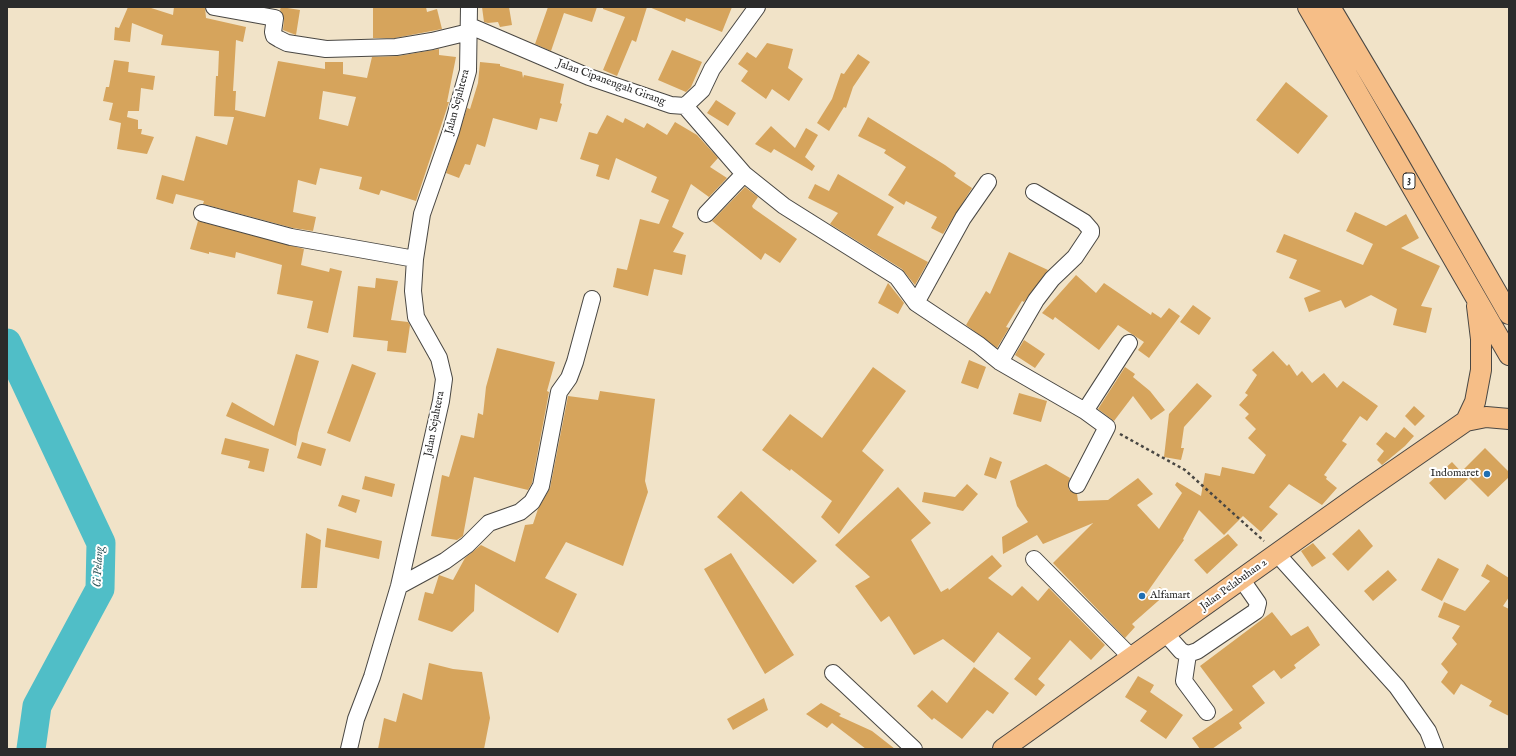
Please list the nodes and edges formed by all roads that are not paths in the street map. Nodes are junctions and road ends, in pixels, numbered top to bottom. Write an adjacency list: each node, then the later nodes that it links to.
1 (214, 7): 6 (street)
2 (469, 7): 7 (street, Jalan Sejahtera)
3 (757, 7): 8 (street)
4 (1308, 7): 17 (main road, 3)
5 (1330, 7): 15 (main road, 3)
6 (276, 12): 7 (street)
7 (469, 29): 8 (street, Jalan Cipanengah Girang); 14 (street, Jalan Sejahtera)
8 (685, 106): 9 (street)
9 (744, 174): 13 (street); 19 (street)
10 (988, 182): 19 (street)
11 (1034, 192): 23 (street)
12 (202, 213): 14 (street)
13 (706, 214)
14 (415, 259): 31 (street, Jalan Sejahtera)
15 (1490, 281): 16 (main road); 20 (main road, 3)
16 (1509, 293)
17 (1475, 294): 22 (main road, 3); 26 (main road)
18 (592, 299): 31 (street)
19 (916, 303): 23 (street)
20 (1509, 314)
21 (1129, 343): 24 (street)
22 (1509, 355)
23 (1000, 362): 24 (street)
24 (1085, 411): 27 (street)
25 (1509, 419): 26 (main road)
26 (1466, 421): 28 (main road, Jalan Pelabuhan 2)
27 (1077, 486)
28 (1278, 554): 30 (main road, Jalan Pelabuhan 2); 40 (street)
29 (1034, 559): 34 (street)
30 (1242, 580): 32 (main road, Jalan Pelabuhan 2); 33 (street)
31 (399, 586): 37 (street, Jalan Sejahtera)
32 (1166, 634): 33 (street); 34 (main road, Jalan Pelabuhan 2)
33 (1188, 654): 36 (street)
34 (1132, 658): 39 (main road, Jalan Pelabuhan 2)
35 (833, 672): 38 (street)
36 (1207, 712)
37 (349, 749)
38 (914, 749)
39 (1003, 749)
40 (1435, 749)

